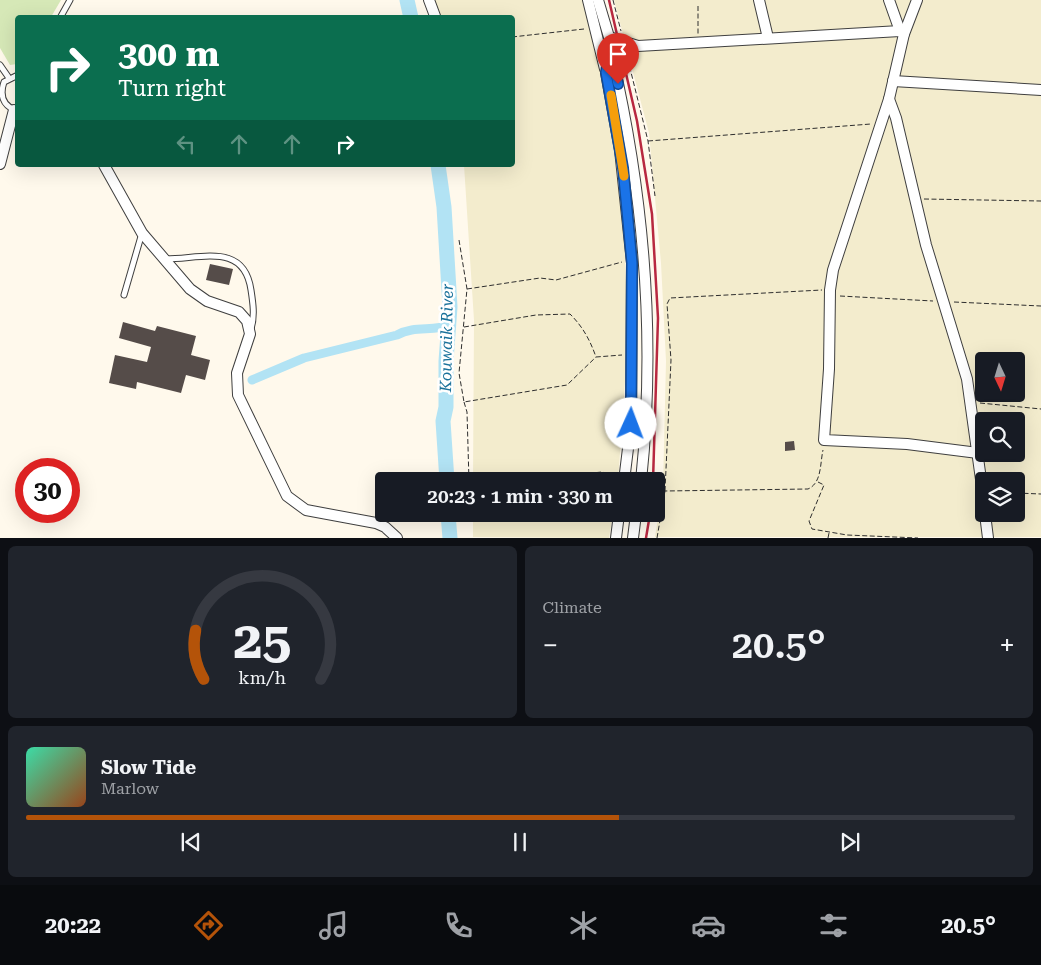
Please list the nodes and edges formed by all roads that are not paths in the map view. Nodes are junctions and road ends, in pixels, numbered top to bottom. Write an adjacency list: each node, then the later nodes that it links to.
1 (70, 0): 8 (lane)
2 (429, 0): 9 (street)
3 (588, 0): 15 (street)
4 (598, 0): 11 (street)
5 (759, 0): 12 (street)
6 (889, 0): 10 (street)
7 (917, 0): 10 (street)
8 (62, 15)
9 (435, 15)
10 (902, 33): 12 (street); 18 (street)
11 (609, 37): 12 (street); 13 (street)
12 (768, 38)
13 (610, 50): 15 (street); 34 (street)
14 (0, 65): 17 (lane)
15 (606, 72): 33 (street)
16 (15, 76): 17 (lane)
17 (9, 78): 21 (lane)
18 (893, 81): 19 (street); 20 (street)
19 (1041, 90)
20 (889, 99): 23 (street); 24 (street)
21 (15, 110)
22 (15, 113): 25 (street)
23 (878, 127): 24 (street); 32 (street)
24 (898, 129): 31 (street)
25 (0, 164)
26 (105, 167): 27 (street)
27 (142, 233): 28 (street); 29 (lane)
28 (164, 259): 30 (street); 30 (lane)
29 (124, 295)
30 (250, 334): 38 (street)
31 (975, 431)
32 (975, 453)
33 (625, 472)
34 (641, 472)
35 (618, 522): 39 (street)
36 (635, 522): 40 (street)
37 (986, 522): 41 (street)
38 (397, 538)
39 (616, 538)
40 (633, 538)
41 (988, 538)

